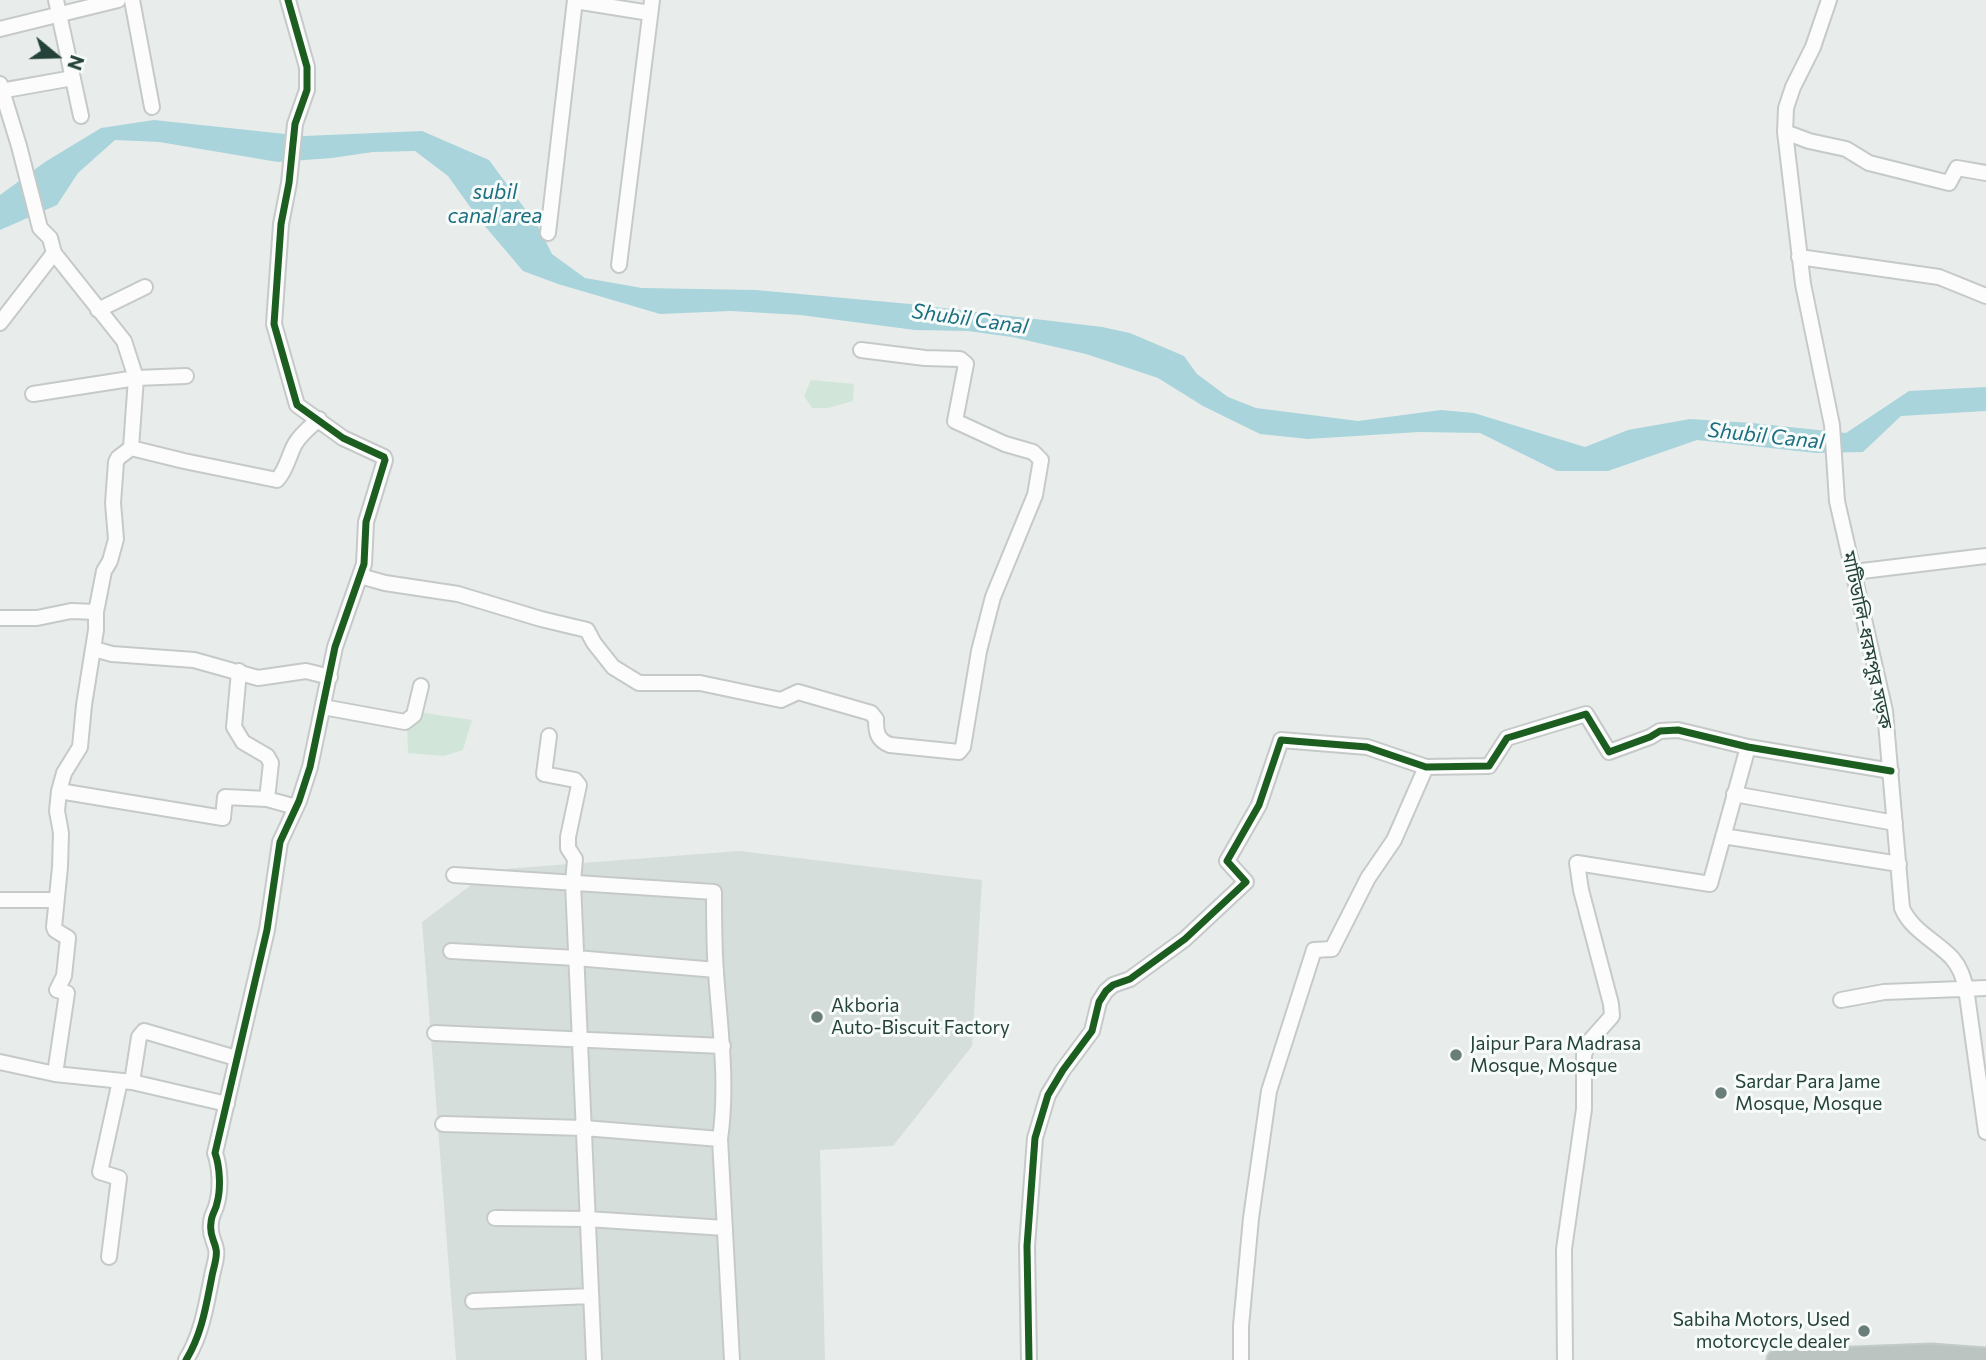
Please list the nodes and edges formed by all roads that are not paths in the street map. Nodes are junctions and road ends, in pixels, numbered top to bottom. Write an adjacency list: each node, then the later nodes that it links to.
1 (118, 0): 7 (street)
2 (132, 0): 11 (street)
3 (288, 0): 27 (street)
4 (1829, 0): 13 (street)
5 (575, 1): 6 (street); 15 (street)
6 (651, 6): 18 (street)
7 (58, 7): 8 (street); 9 (street)
8 (0, 29)
9 (73, 78): 10 (street); 12 (street)
10 (1, 89): 16 (street)
11 (152, 107)
12 (82, 116)
13 (1785, 131): 14 (street); 17 (street)
14 (1986, 173)
15 (548, 233)
16 (54, 253): 21 (street); 22 (street)
17 (1799, 257): 20 (street); 30 (street, মাটিডালি-ধরমপুর সড়ক)
18 (619, 265)
19 (145, 287): 21 (street)
20 (1986, 296)
21 (98, 310): 25 (street)
22 (0, 323)
23 (861, 350): 31 (street)
24 (186, 376): 25 (street)
25 (136, 378): 26 (street); 28 (street)
26 (33, 394)
27 (319, 419): 28 (street); 31 (street)
28 (131, 448): 32 (street)
29 (1986, 556): 30 (street)
30 (1854, 572): 42 (street, মাটিডালি-ধরমপুর সড়ক)
31 (360, 576): 36 (street)
32 (96, 612): 33 (street); 34 (street)
33 (0, 618)
34 (94, 649): 35 (street); 43 (street)
35 (239, 671): 36 (street); 45 (street)
36 (330, 677): 38 (street)
37 (422, 686): 38 (street)
38 (323, 707): 46 (street)
39 (549, 736): 51 (street)
40 (1748, 747): 41 (street); 42 (street); 44 (street)
41 (1426, 767): 82 (street); 83 (street)
42 (1891, 771): 47 (street, মাটিডালি-ধরমপুর সড়ক)
43 (59, 791): 45 (street); 53 (street)
44 (1734, 794): 47 (street); 48 (street)
45 (267, 799): 46 (street)
46 (296, 807): 63 (street)
47 (1895, 823): 49 (street, মাটিডালি-ধরমপুর সড়ক)
48 (1723, 836): 49 (street); 84 (street)
49 (1899, 864): 57 (street, মাটিডালি-ধরমপুর সড়ক)
50 (454, 875): 51 (street)
51 (573, 883): 55 (street); 56 (street)
52 (0, 900): 53 (street)
53 (56, 900): 65 (street)
54 (451, 951): 55 (street)
55 (576, 958): 56 (street); 61 (street)
56 (716, 970): 62 (street)
57 (1966, 988): 58 (street); 59 (street); 70 (street, মাটিডালি-ধরমপুর সড়ক)
58 (1986, 988)
59 (1841, 1000)
60 (435, 1033): 61 (street)
61 (580, 1040): 62 (street); 69 (street)
62 (723, 1046): 71 (street)
63 (236, 1058): 66 (street); 67 (street)
64 (0, 1062): 65 (street)
65 (55, 1074): 66 (street)
66 (126, 1081): 67 (street); 75 (street)
67 (227, 1104): 79 (street)
68 (443, 1124): 69 (street)
69 (584, 1128): 71 (street); 73 (street)
70 (1986, 1132)
71 (720, 1139): 74 (street)
72 (495, 1218): 73 (street)
73 (587, 1219): 74 (street); 76 (street)
74 (725, 1228): 81 (street)
75 (109, 1258)
76 (591, 1296): 77 (street); 80 (street)
77 (473, 1301)
78 (1986, 1358): 85 (highway)
79 (186, 1360)
80 (594, 1360)
81 (732, 1360)
82 (1029, 1360)
83 (1241, 1360)
84 (1565, 1360)
85 (1777, 1360)

